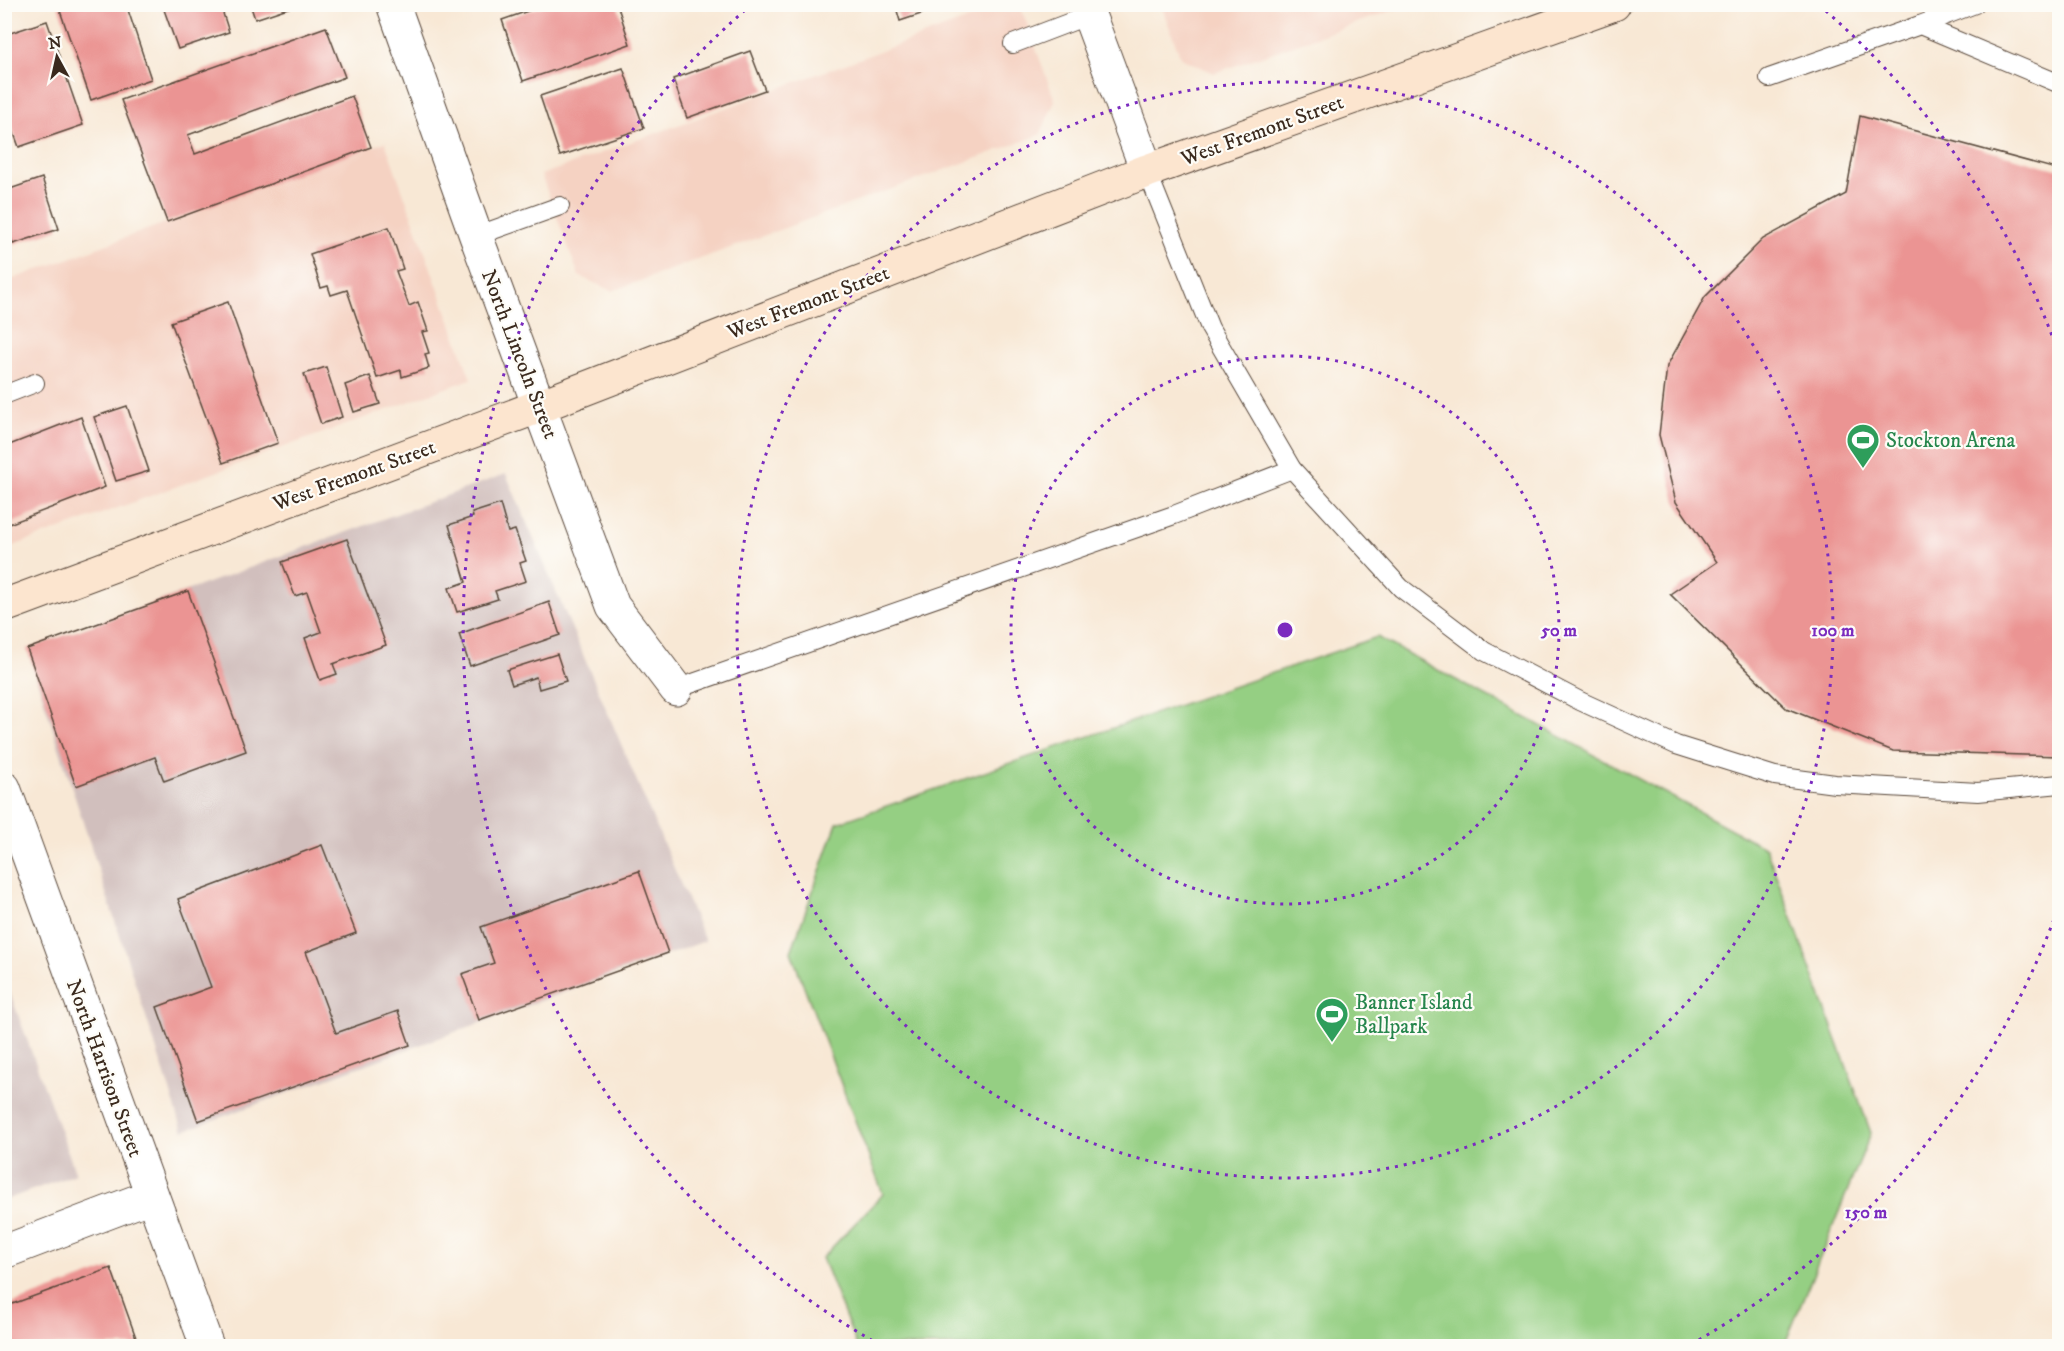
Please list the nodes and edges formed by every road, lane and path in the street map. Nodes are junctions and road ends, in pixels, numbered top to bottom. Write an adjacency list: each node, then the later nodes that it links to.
1 (393, 4): 11 (street, North Lincoln Street)
2 (1614, 4): 9 (street, West Fremont Street)
3 (1975, 4): 5 (lane)
4 (1087, 10): 6 (lane); 9 (street)
5 (1920, 25): 7 (lane); 8 (lane)
6 (1013, 44)
7 (1769, 78)
8 (2057, 81)
9 (1147, 171): 14 (street, West Fremont Street); 15 (lane)
10 (560, 206): 11 (lane)
11 (476, 236): 14 (street, North Lincoln Street)
12 (34, 383): 13 (lane)
13 (4, 395)
14 (540, 406): 16 (street, West Fremont Street); 17 (street, North Lincoln Street)
15 (1292, 469): 17 (lane); 18 (lane)
16 (4, 606)
17 (675, 688)
18 (2060, 784)
19 (4, 788): 20 (street, North Harrison Street)
20 (151, 1196): 21 (street); 22 (street, North Harrison Street)
21 (4, 1252)
22 (207, 1347)

